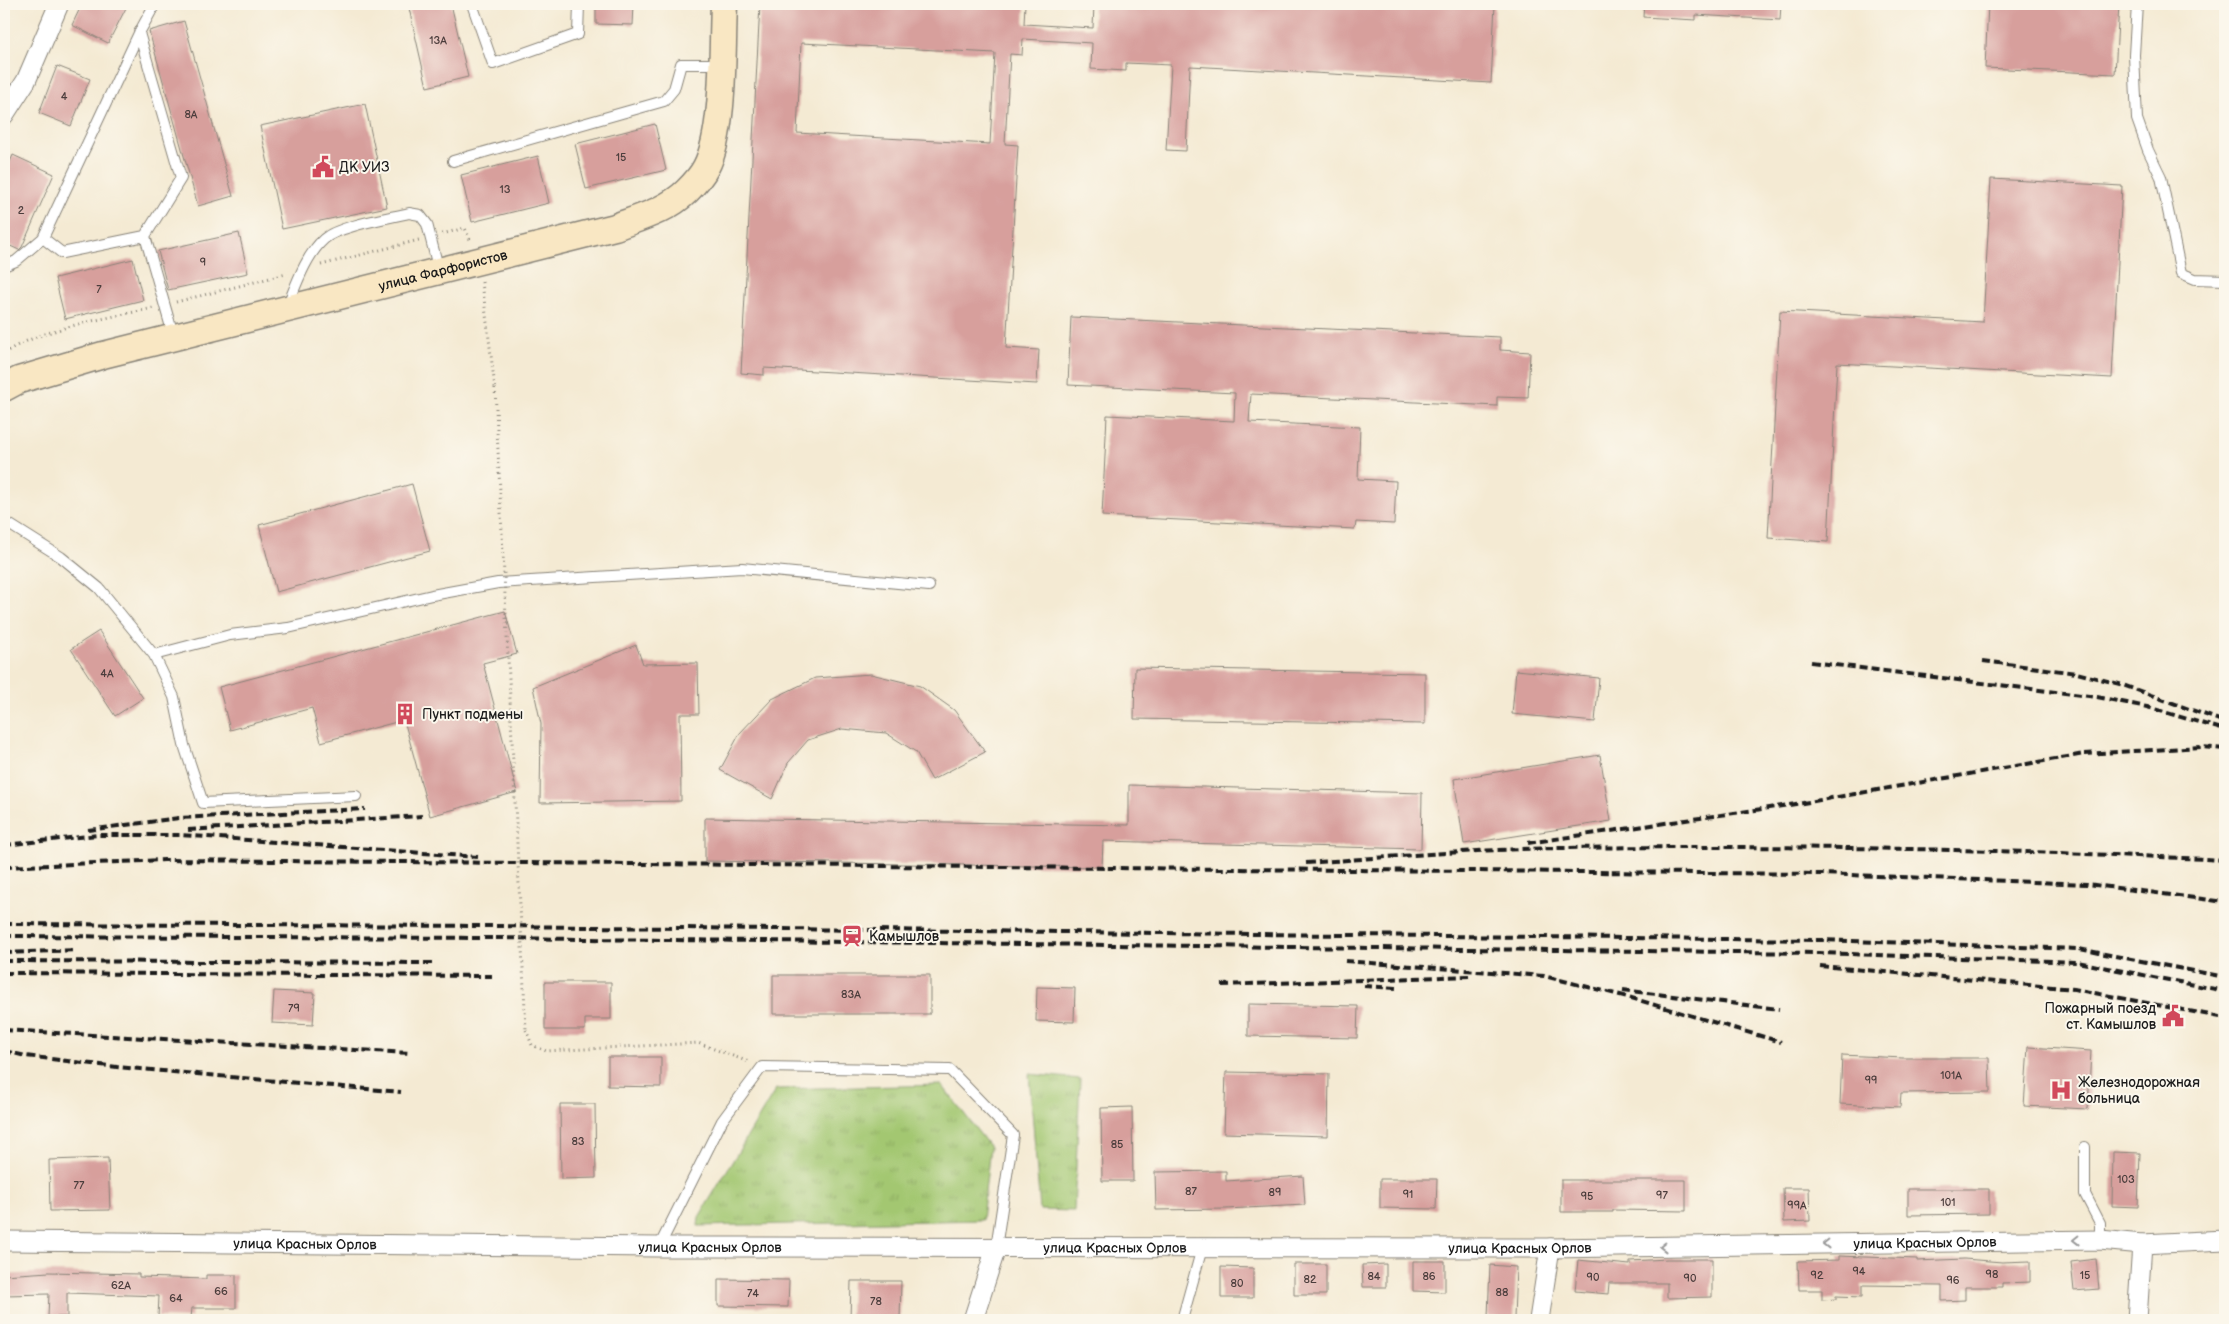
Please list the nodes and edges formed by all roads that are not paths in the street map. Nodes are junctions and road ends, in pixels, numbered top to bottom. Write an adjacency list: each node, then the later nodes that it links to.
1 (59, 4): 9 (street)
2 (155, 4): 7 (lane)
3 (472, 4): 4 (lane)
4 (579, 4)
5 (724, 4): 8 (street, улица Фарфористов)
6 (2137, 4): 15 (lane)
7 (139, 33): 11 (lane); 12 (lane)
8 (722, 64): 10 (lane); 14 (street, улица Фарфористов)
9 (4, 115)
10 (453, 161)
11 (145, 236): 12 (lane); 17 (lane)
12 (43, 238): 13 (lane)
13 (4, 266)
14 (439, 271): 16 (street, улица Фарфористов); 16 (lane)
15 (2225, 280)
16 (286, 310): 17 (street, улица Фарфористов)
17 (175, 338): 18 (street, улица Фарфористов)
18 (4, 388)
19 (4, 522): 21 (lane)
20 (929, 586): 21 (lane)
21 (154, 655): 22 (lane)
22 (356, 796)
23 (2085, 1147): 24 (lane)
24 (2100, 1240): 27 (street, улица Красных Орлов); 31 (street, улица Красных Орлов, one-way to 31)
25 (2225, 1240): 27 (street, улица Красных Орлов)
26 (4, 1241): 28 (street, улица Красных Орлов)
27 (2142, 1244): 35 (street)
28 (659, 1247): 29 (street, улица Красных Орлов); 29 (lane)
29 (996, 1248): 30 (street, улица Красных Орлов); 32 (street)
30 (1202, 1248): 31 (street, улица Красных Орлов); 33 (lane)
31 (1550, 1248): 34 (street)
32 (973, 1320)
33 (1182, 1320)
34 (1539, 1320)
35 (2137, 1320)

